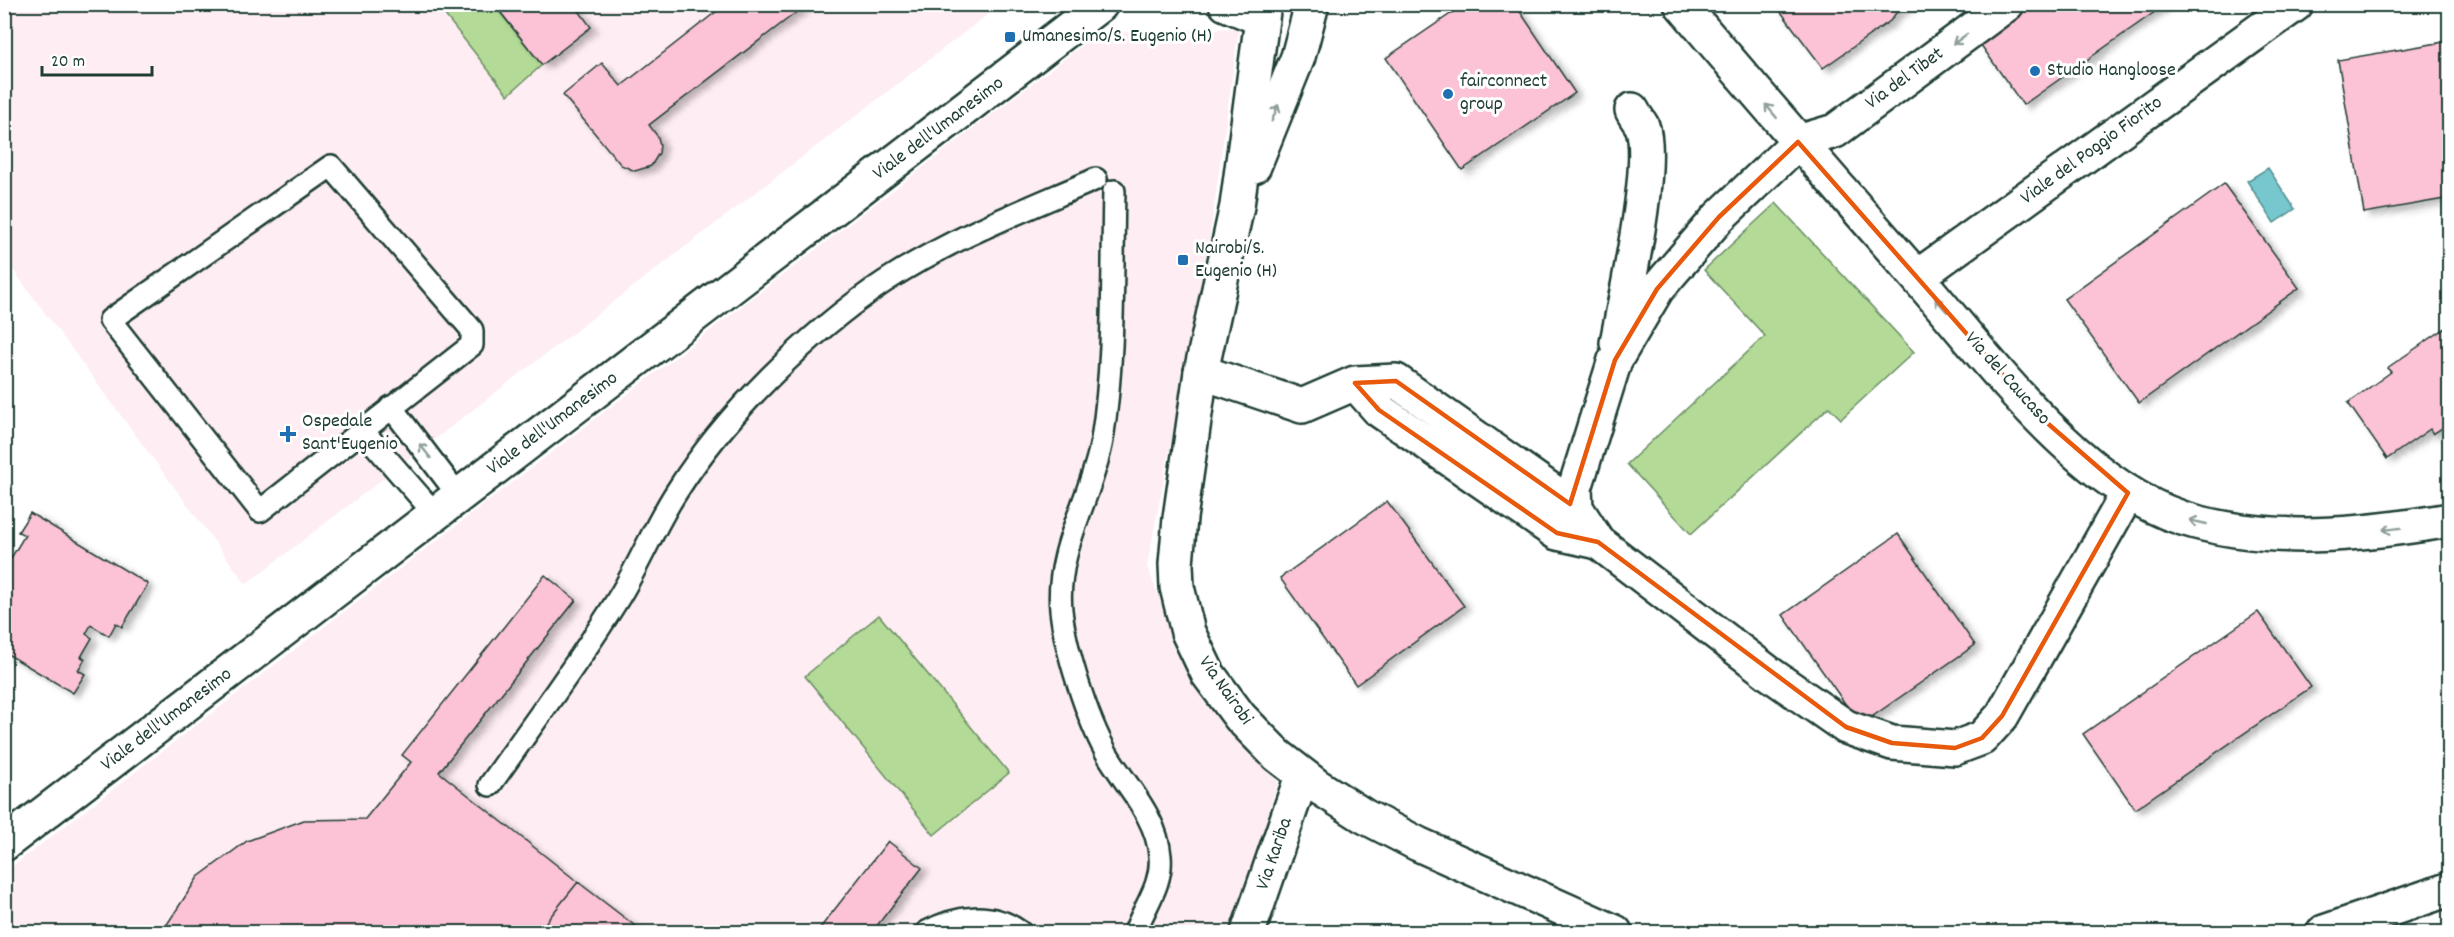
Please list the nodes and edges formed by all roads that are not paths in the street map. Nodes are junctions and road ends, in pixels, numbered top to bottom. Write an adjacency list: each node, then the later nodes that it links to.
1 (1101, 4): 9 (street, Viale dell'Umanesimo)
2 (1116, 4): 9 (street)
3 (1226, 4): 8 (street)
4 (1312, 4): 14 (street, one-way to 4)
5 (1681, 4): 11 (street, Via del Caucaso, one-way to 5)
6 (2007, 4): 11 (street, Via del Tibet, one-way to 11)
7 (2296, 4): 15 (street, Viale del Poggio Fiorito)
8 (1263, 12): 14 (street)
9 (1078, 15): 22 (street, Viale dell'Umanesimo)
10 (1632, 111): 16 (street)
11 (1798, 141): 15 (street, Via del Caucaso); 16 (street)
12 (1096, 178): 27 (lane)
13 (1114, 191): 32 (lane)
14 (1237, 206): 17 (street, Via Nairobi)
15 (1917, 277): 21 (street, Via del Caucaso, one-way to 15)
16 (1615, 360): 23 (street)
17 (1202, 372): 18 (street); 26 (street, Via Nairobi)
18 (1355, 383): 23 (street); 25 (street)
19 (391, 407): 20 (lane); 20 (lane); 22 (lane, one-way to 19)
20 (362, 430): 22 (lane)
21 (2128, 493): 24 (street, Via del Caucaso, one-way to 21); 25 (street)
22 (447, 505): 28 (street, Viale dell'Umanesimo)
23 (1576, 508): 25 (street)
24 (2450, 520)
25 (1598, 542)
26 (1302, 776): 33 (street, Via Kariba); 34 (street, Via Nairobi)
27 (490, 785)
28 (4, 844)
29 (2449, 892): 35 (street)
30 (927, 933): 31 (lane)
31 (1020, 933)
32 (1135, 933)
33 (1248, 933)
34 (1615, 933)
35 (2324, 933)

